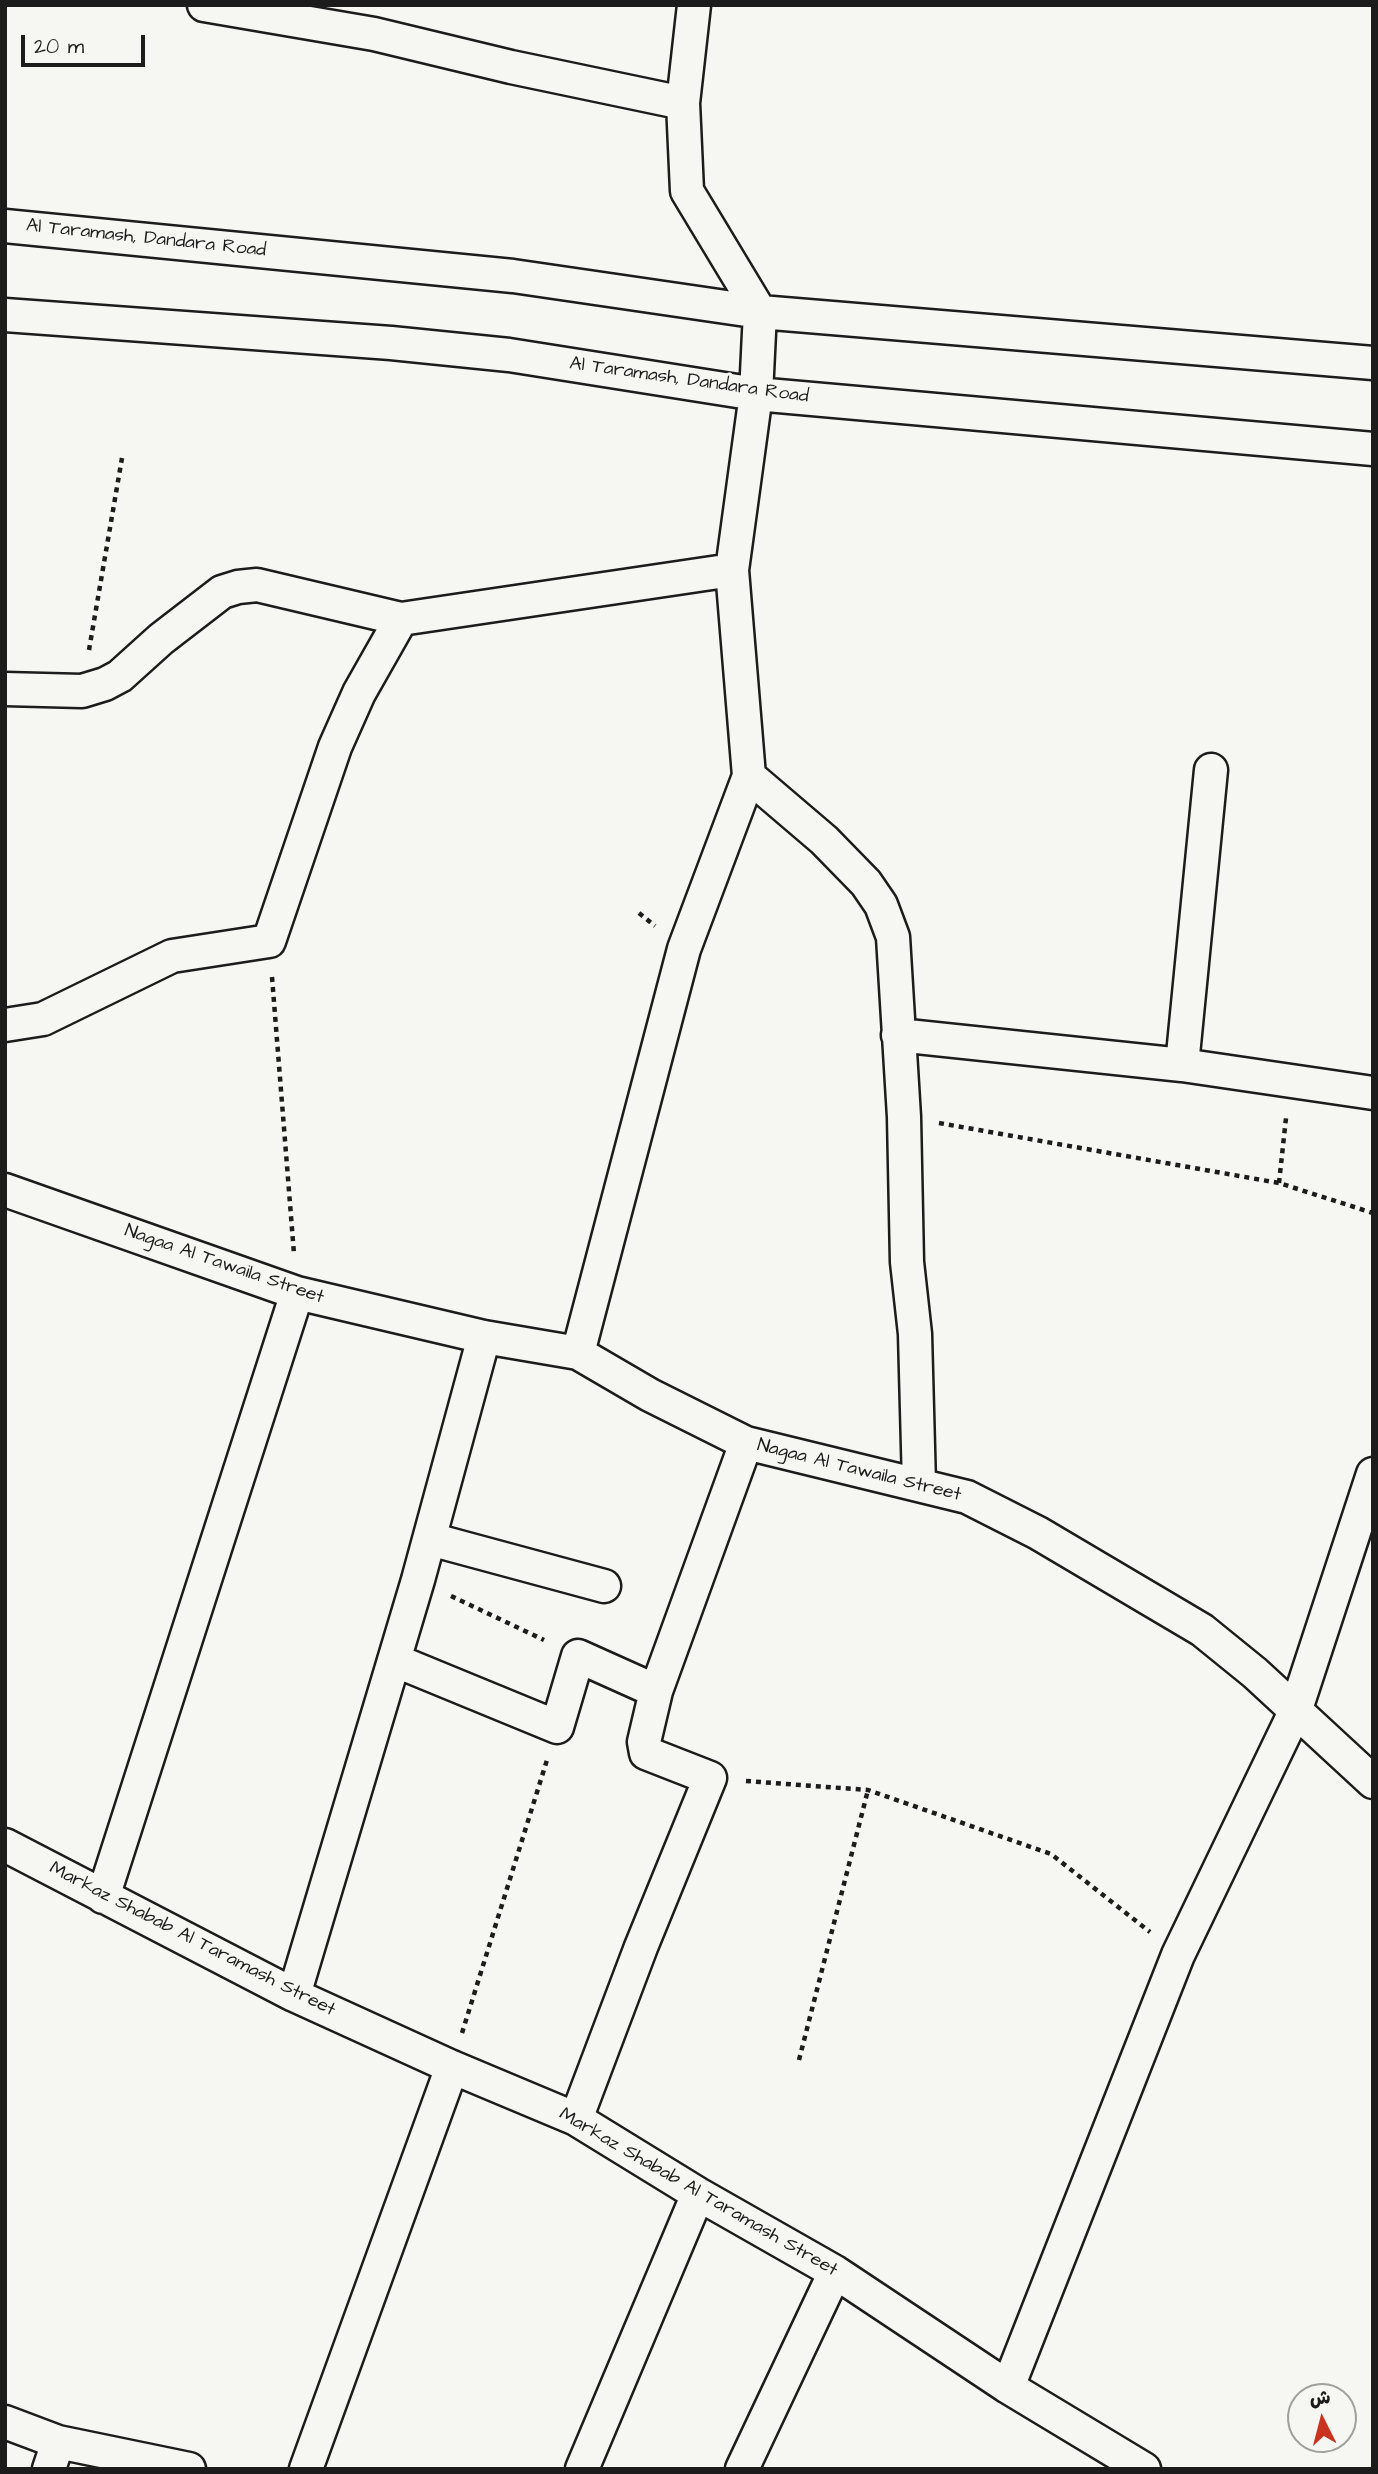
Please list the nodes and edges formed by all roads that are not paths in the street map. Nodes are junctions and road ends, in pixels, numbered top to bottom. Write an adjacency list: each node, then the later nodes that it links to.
1 (204, 5): 3 (street)
2 (694, 5): 3 (street)
3 (683, 103): 5 (street)
4 (5, 226): 5 (street, Al Taramash, Dandara Road)
5 (760, 312): 7 (street, Al Taramash, Dandara Road); 8 (street)
6 (5, 315): 8 (street, Al Taramash, Dandara Road)
7 (1373, 363)
8 (755, 394): 9 (street, Al Taramash, Dandara Road); 10 (street)
9 (1373, 449)
10 (732, 570): 11 (street); 14 (street)
11 (401, 619): 12 (street); 15 (street)
12 (5, 690)
13 (1211, 770): 17 (street)
14 (749, 776): 16 (street); 22 (street)
15 (5, 1025)
16 (898, 1035): 17 (street); 25 (street)
17 (1182, 1065): 18 (street)
18 (1373, 1093)
19 (5, 1190): 20 (street, Nagaa Al Tawaila Street)
20 (297, 1293): 21 (street, Nagaa Al Tawaila Street); 33 (street)
21 (484, 1337): 22 (street, Nagaa Al Tawaila Street); 26 (street)
22 (578, 1353): 23 (street, Nagaa Al Tawaila Street)
23 (746, 1443): 25 (street, Nagaa Al Tawaila Street); 29 (street)
24 (1373, 1474): 30 (street)
25 (919, 1485): 30 (street, Nagaa Al Tawaila Street)
26 (430, 1539): 27 (street); 28 (street)
27 (604, 1586)
28 (394, 1660): 29 (street); 34 (street)
29 (656, 1691): 36 (street)
30 (1295, 1712): 31 (street, Nagaa Al Tawaila Street); 39 (street)
31 (1373, 1782)
32 (5, 1845): 33 (street, Markaz Shabab Al Taramash Street)
33 (103, 1897): 34 (street, Markaz Shabab Al Taramash Street)
34 (294, 1995): 35 (street, Markaz Shabab Al Taramash Street)
35 (452, 2067): 36 (street, Markaz Shabab Al Taramash Street); 43 (street)
36 (576, 2119): 37 (street, Markaz Shabab Al Taramash Street)
37 (698, 2194): 38 (street, Markaz Shabab Al Taramash Street); 44 (street)
38 (835, 2272): 39 (street, Markaz Shabab Al Taramash Street); 45 (street)
39 (1008, 2386): 46 (street, Markaz Shabab Al Taramash Street)
40 (5, 2422): 41 (street)
41 (53, 2455): 42 (street)
42 (189, 2469)
43 (306, 2469)
44 (582, 2469)
45 (742, 2469)
46 (1144, 2469)

